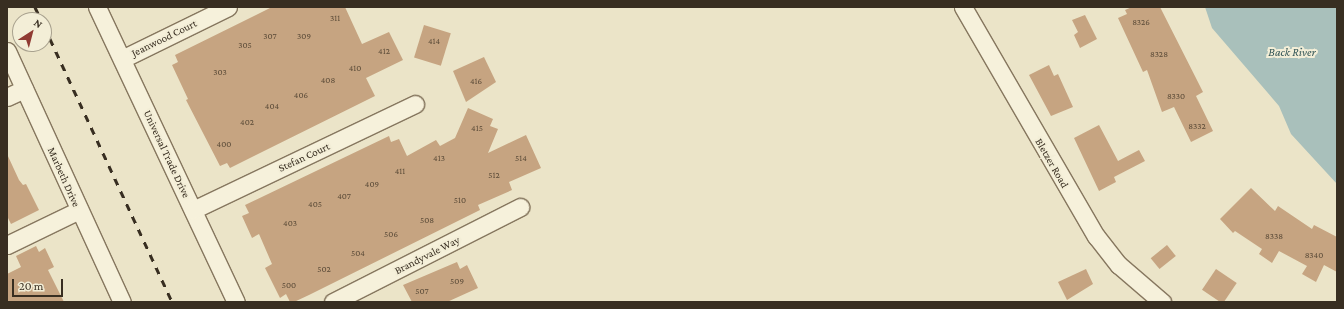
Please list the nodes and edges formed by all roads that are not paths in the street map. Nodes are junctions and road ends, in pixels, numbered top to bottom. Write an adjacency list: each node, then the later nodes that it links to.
1 (97, 7): 5 (street, Universal Trade Drive)
2 (228, 7): 5 (street, Jeanwood Court)
3 (963, 7): 16 (street, Bletzer Road)
4 (7, 51): 6 (street, Marbeth Drive)
5 (122, 59): 11 (street, Universal Trade Drive)
6 (24, 88): 7 (street); 10 (street, Marbeth Drive)
7 (7, 97)
8 (415, 104): 11 (street, Stefan Court)
9 (520, 206): 15 (street, Brandyvale Way)
10 (79, 210): 12 (street); 13 (street, Marbeth Drive)
11 (193, 210): 14 (street, Universal Trade Drive)
12 (7, 245)
13 (122, 302)
14 (236, 302)
15 (333, 302)
16 (1162, 302)

